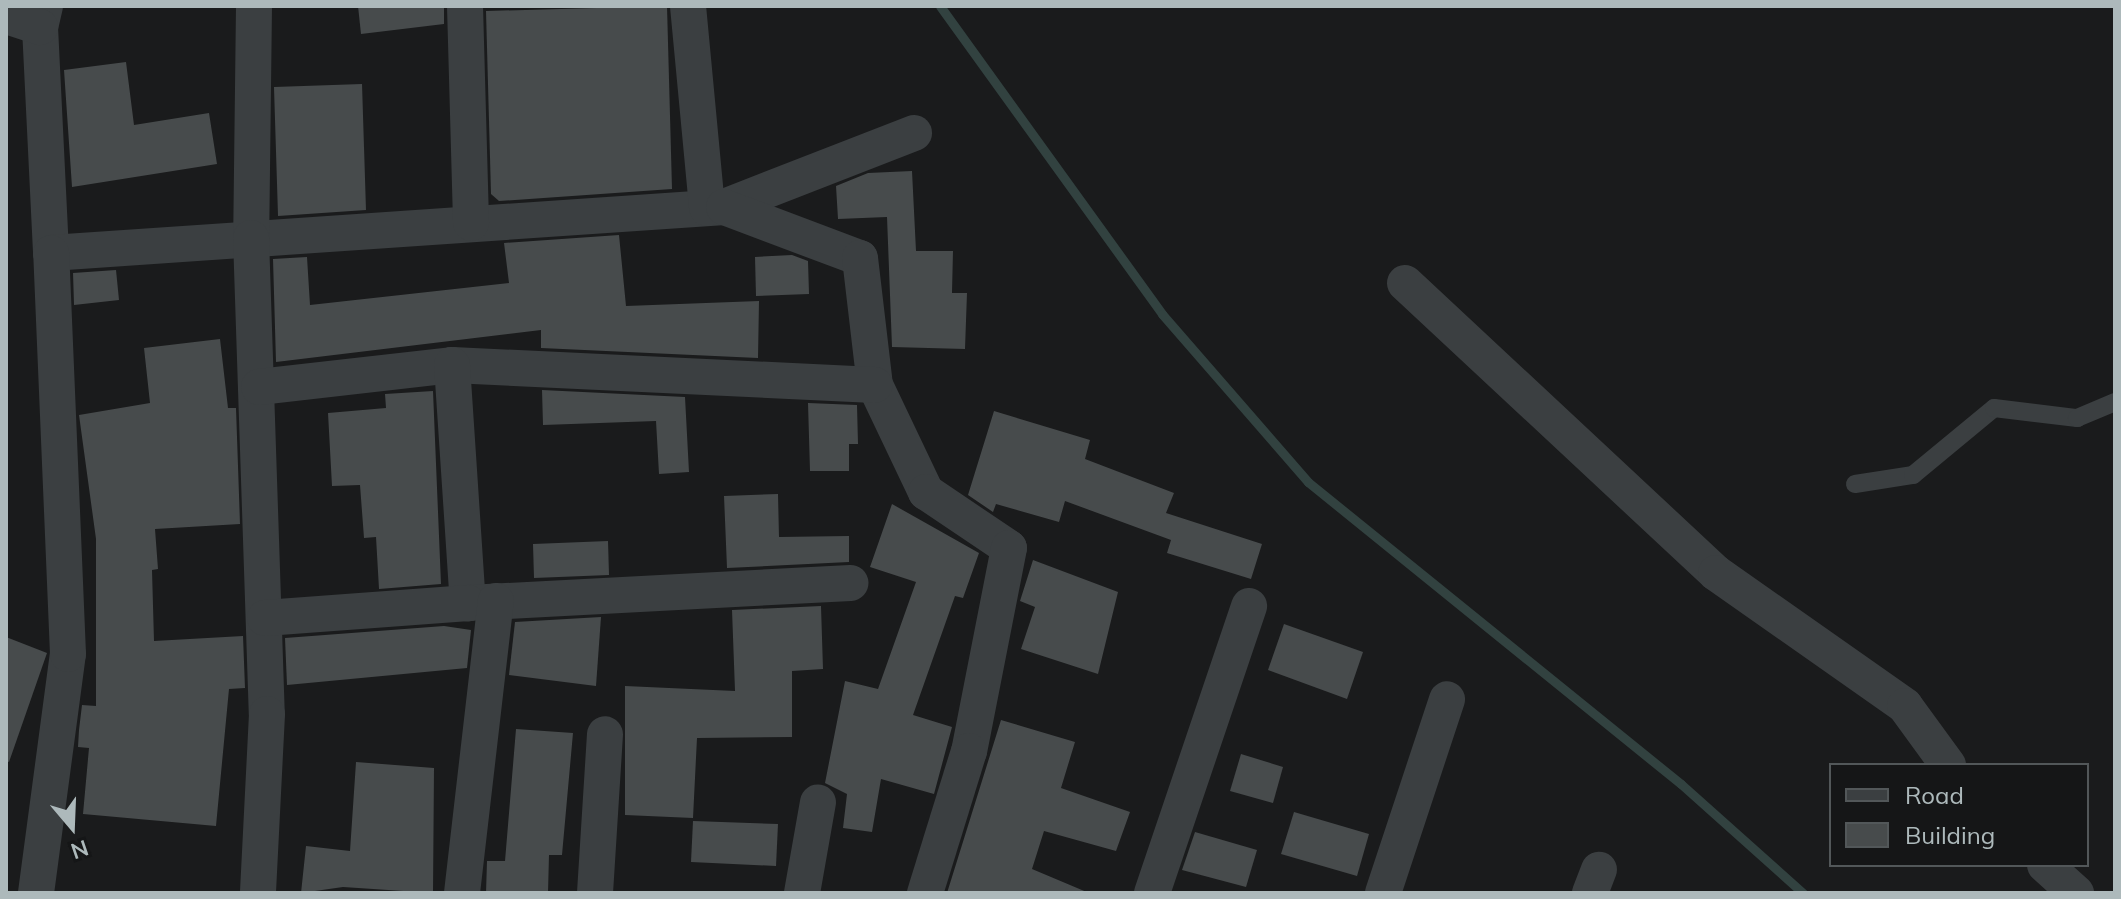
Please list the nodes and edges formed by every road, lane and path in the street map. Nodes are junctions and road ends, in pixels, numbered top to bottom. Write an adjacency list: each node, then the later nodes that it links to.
1 (254, 6): 9 (street)
2 (465, 6): 8 (street)
3 (688, 6): 7 (street)
4 (6, 16): 5 (street)
5 (43, 17): 10 (street)
6 (914, 133): 7 (street)
7 (716, 207): 8 (street); 13 (street)
8 (471, 223): 9 (street)
9 (251, 238): 10 (street); 14 (street)
10 (51, 253): 26 (street)
11 (1405, 283): 23 (street)
12 (452, 365): 13 (street); 14 (street); 18 (street)
13 (875, 385): 31 (street)
14 (259, 387): 20 (street)
15 (2115, 402): 16 (lane)
16 (1855, 484)
17 (850, 583): 18 (street)
18 (482, 602): 20 (street); 28 (street)
19 (1249, 606): 32 (street)
20 (265, 618): 27 (street)
21 (1447, 699): 33 (street)
22 (605, 734): 29 (street)
23 (1947, 763)
24 (818, 802): 30 (street)
25 (2047, 867): 34 (street)
26 (36, 893)
27 (258, 893)
28 (462, 893)
29 (595, 893)
30 (802, 893)
31 (925, 893)
32 (1152, 893)
33 (1383, 893)
34 (2076, 893)

